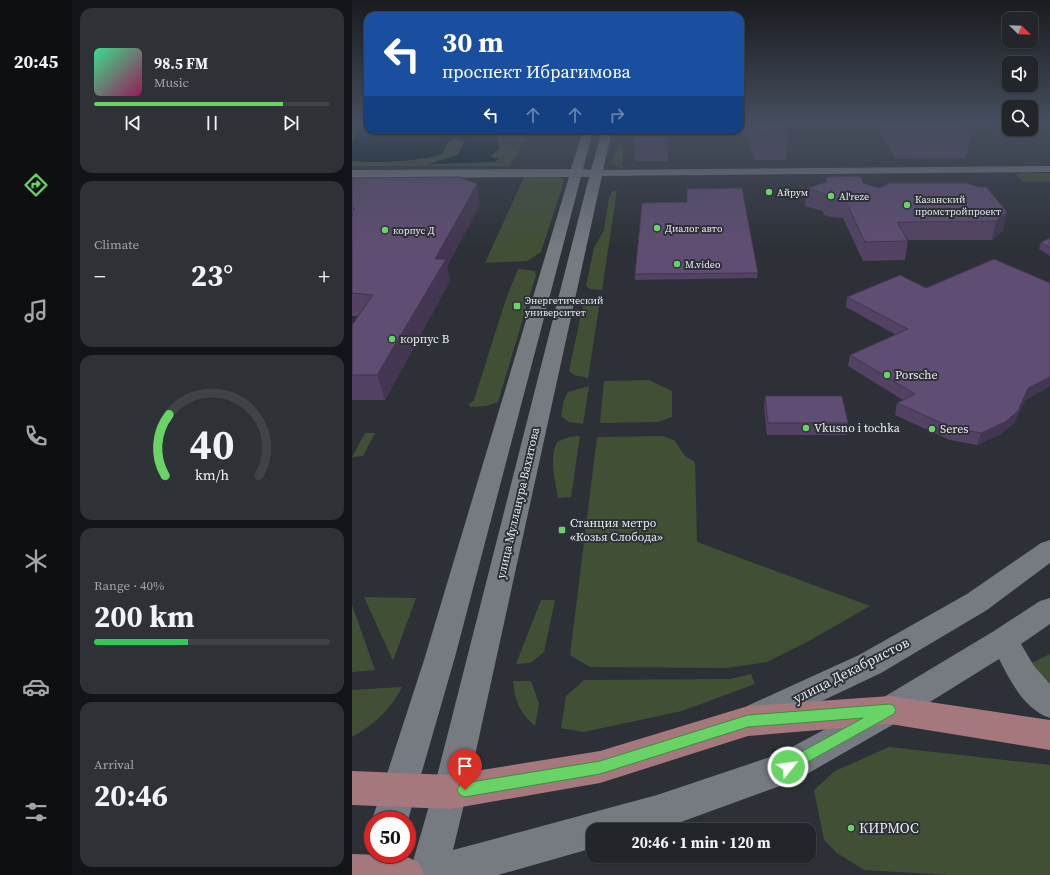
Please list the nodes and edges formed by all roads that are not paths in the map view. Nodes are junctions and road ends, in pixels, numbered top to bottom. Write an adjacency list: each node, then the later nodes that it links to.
1 (586, 165): 4 (main road, улица Мулланура Вахитова)
2 (590, 165): 4 (main road, улица Мулланура Вахитова)
3 (1050, 169): 4 (street)
4 (586, 173): 5 (main road); 14 (main road, улица Мулланура Вахитова); 15 (main road, улица Мулланура Вахитова)
5 (352, 174)
6 (1050, 550): 11 (main road, улица Декабристов)
7 (1050, 609): 8 (main road)
8 (1004, 640): 9 (main road); 10 (main road)
9 (1050, 704)
10 (890, 710): 11 (main road); 12 (main road); 16 (main road)
11 (748, 721): 14 (main road, улица Декабристов)
12 (1050, 735)
13 (352, 788): 15 (main road, улица Декабристов)
14 (450, 792): 15 (main road, улица Декабристов); 18 (main road, улица Мулланура Вахитова)
15 (394, 806)
16 (620, 823)
17 (586, 832): 18 (main road)
18 (429, 875)

